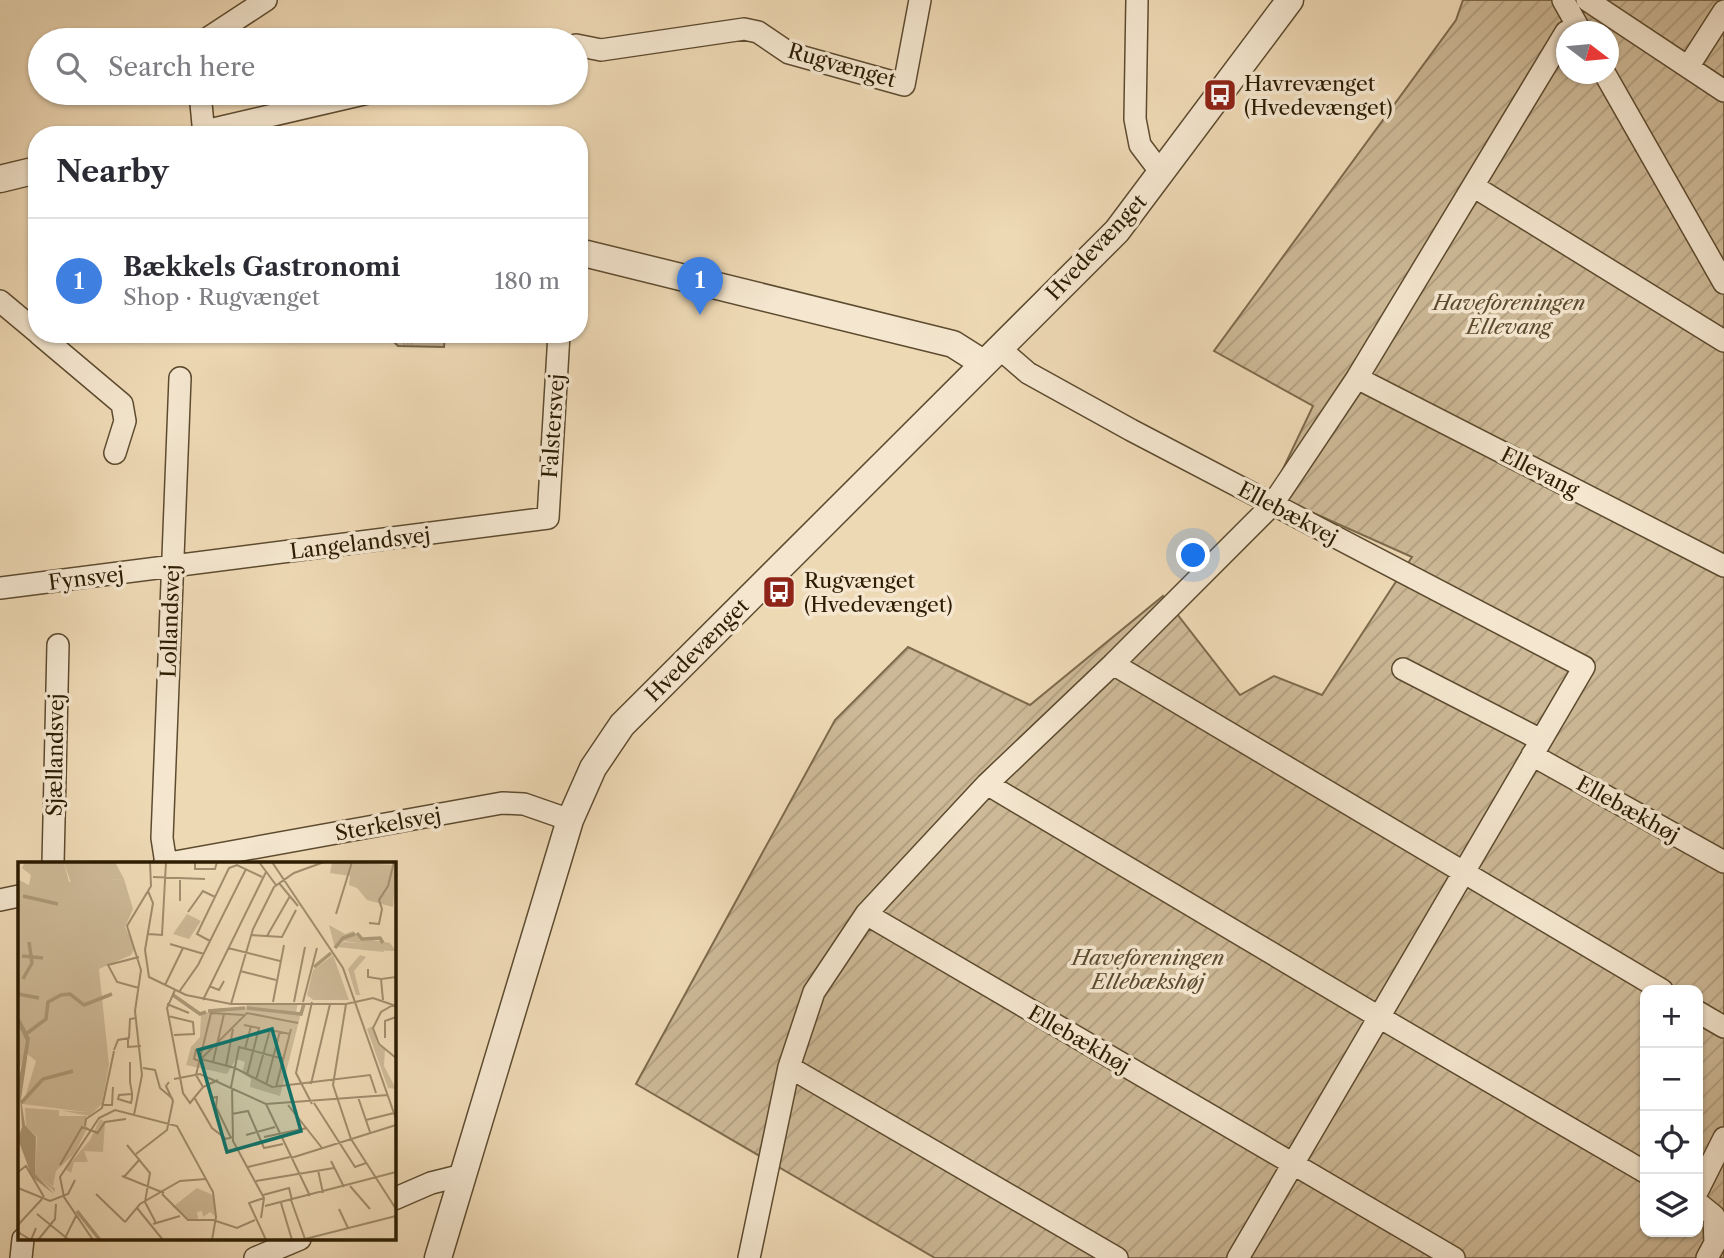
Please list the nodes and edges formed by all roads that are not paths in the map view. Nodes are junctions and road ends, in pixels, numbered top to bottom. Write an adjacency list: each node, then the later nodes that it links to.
1 (266, 0): 9 (street)
2 (920, 0): 10 (street, Rugvænget)
3 (1137, 0): 20 (street)
4 (1290, 0): 20 (street, Hvedevænget)
5 (1563, 0): 8 (street)
6 (1587, 0): 12 (street)
7 (1724, 11): 12 (street)
8 (1570, 21)
9 (223, 28)
10 (588, 47)
11 (1556, 55): 22 (street)
12 (1688, 67): 14 (street)
13 (1611, 84): 24 (street)
14 (1724, 91)
15 (202, 105): 17 (street)
16 (319, 105): 18 (street)
17 (204, 126)
18 (234, 126)
19 (28, 172): 21 (street)
20 (1162, 174): 30 (street, Hvedevænget)
21 (0, 179)
22 (1474, 186): 27 (street); 32 (street)
23 (588, 254): 30 (street)
24 (1724, 283)
25 (0, 301): 26 (street)
26 (28, 325)
27 (1724, 341)
28 (50, 343): 33 (street)
29 (558, 343): 35 (street, Falstersvej)
30 (991, 355): 34 (street, Ellebækvej); 44 (street, Hvedevænget)
31 (180, 378): 37 (street, Lollandsvej)
32 (1357, 379): 34 (street); 36 (street, Ellevang)
33 (115, 453)
34 (1272, 505): 40 (street); 42 (street, Ellebækvej)
35 (548, 519): 37 (street, Langelandsvej)
36 (1724, 566)
37 (172, 568): 38 (street, Fynsvej); 46 (street, Lollandsvej)
38 (0, 588)
39 (58, 645): 45 (street, Sjællandsvej)
40 (1113, 664): 43 (street); 49 (street)
41 (1403, 668): 42 (street, Ellebækhøj)
42 (1537, 747): 48 (street, Ellebækhøj); 49 (street)
43 (987, 784): 52 (street); 55 (street)
44 (569, 820): 47 (street, Sterkelsvej); 61 (street, Hvedevænget)
45 (53, 862)
46 (165, 862)
47 (176, 862)
48 (1724, 862)
49 (1464, 872): 53 (street); 55 (street)
50 (18, 896): 51 (street)
51 (0, 900)
52 (866, 914): 57 (street); 59 (street, Ellebækhøj)
53 (1654, 985)
54 (1703, 1015): 56 (street)
55 (1379, 1017): 59 (street); 60 (street)
56 (1724, 1027)
57 (789, 1067): 70 (street); 71 (street)
58 (1724, 1138): 62 (street)
59 (1293, 1164): 72 (street); 73 (street, Ellebækhøj)
60 (1640, 1169)
61 (463, 1175): 63 (street); 69 (street, Hvedevænget)
62 (1703, 1181)
63 (396, 1198)
64 (1703, 1207): 74 (street)
65 (23, 1240): 67 (street)
66 (298, 1240): 68 (street)
67 (21, 1258)
68 (255, 1258)
69 (438, 1258)
70 (749, 1258)
71 (1117, 1258)
72 (1238, 1258)
73 (1454, 1258)
74 (1707, 1258)

